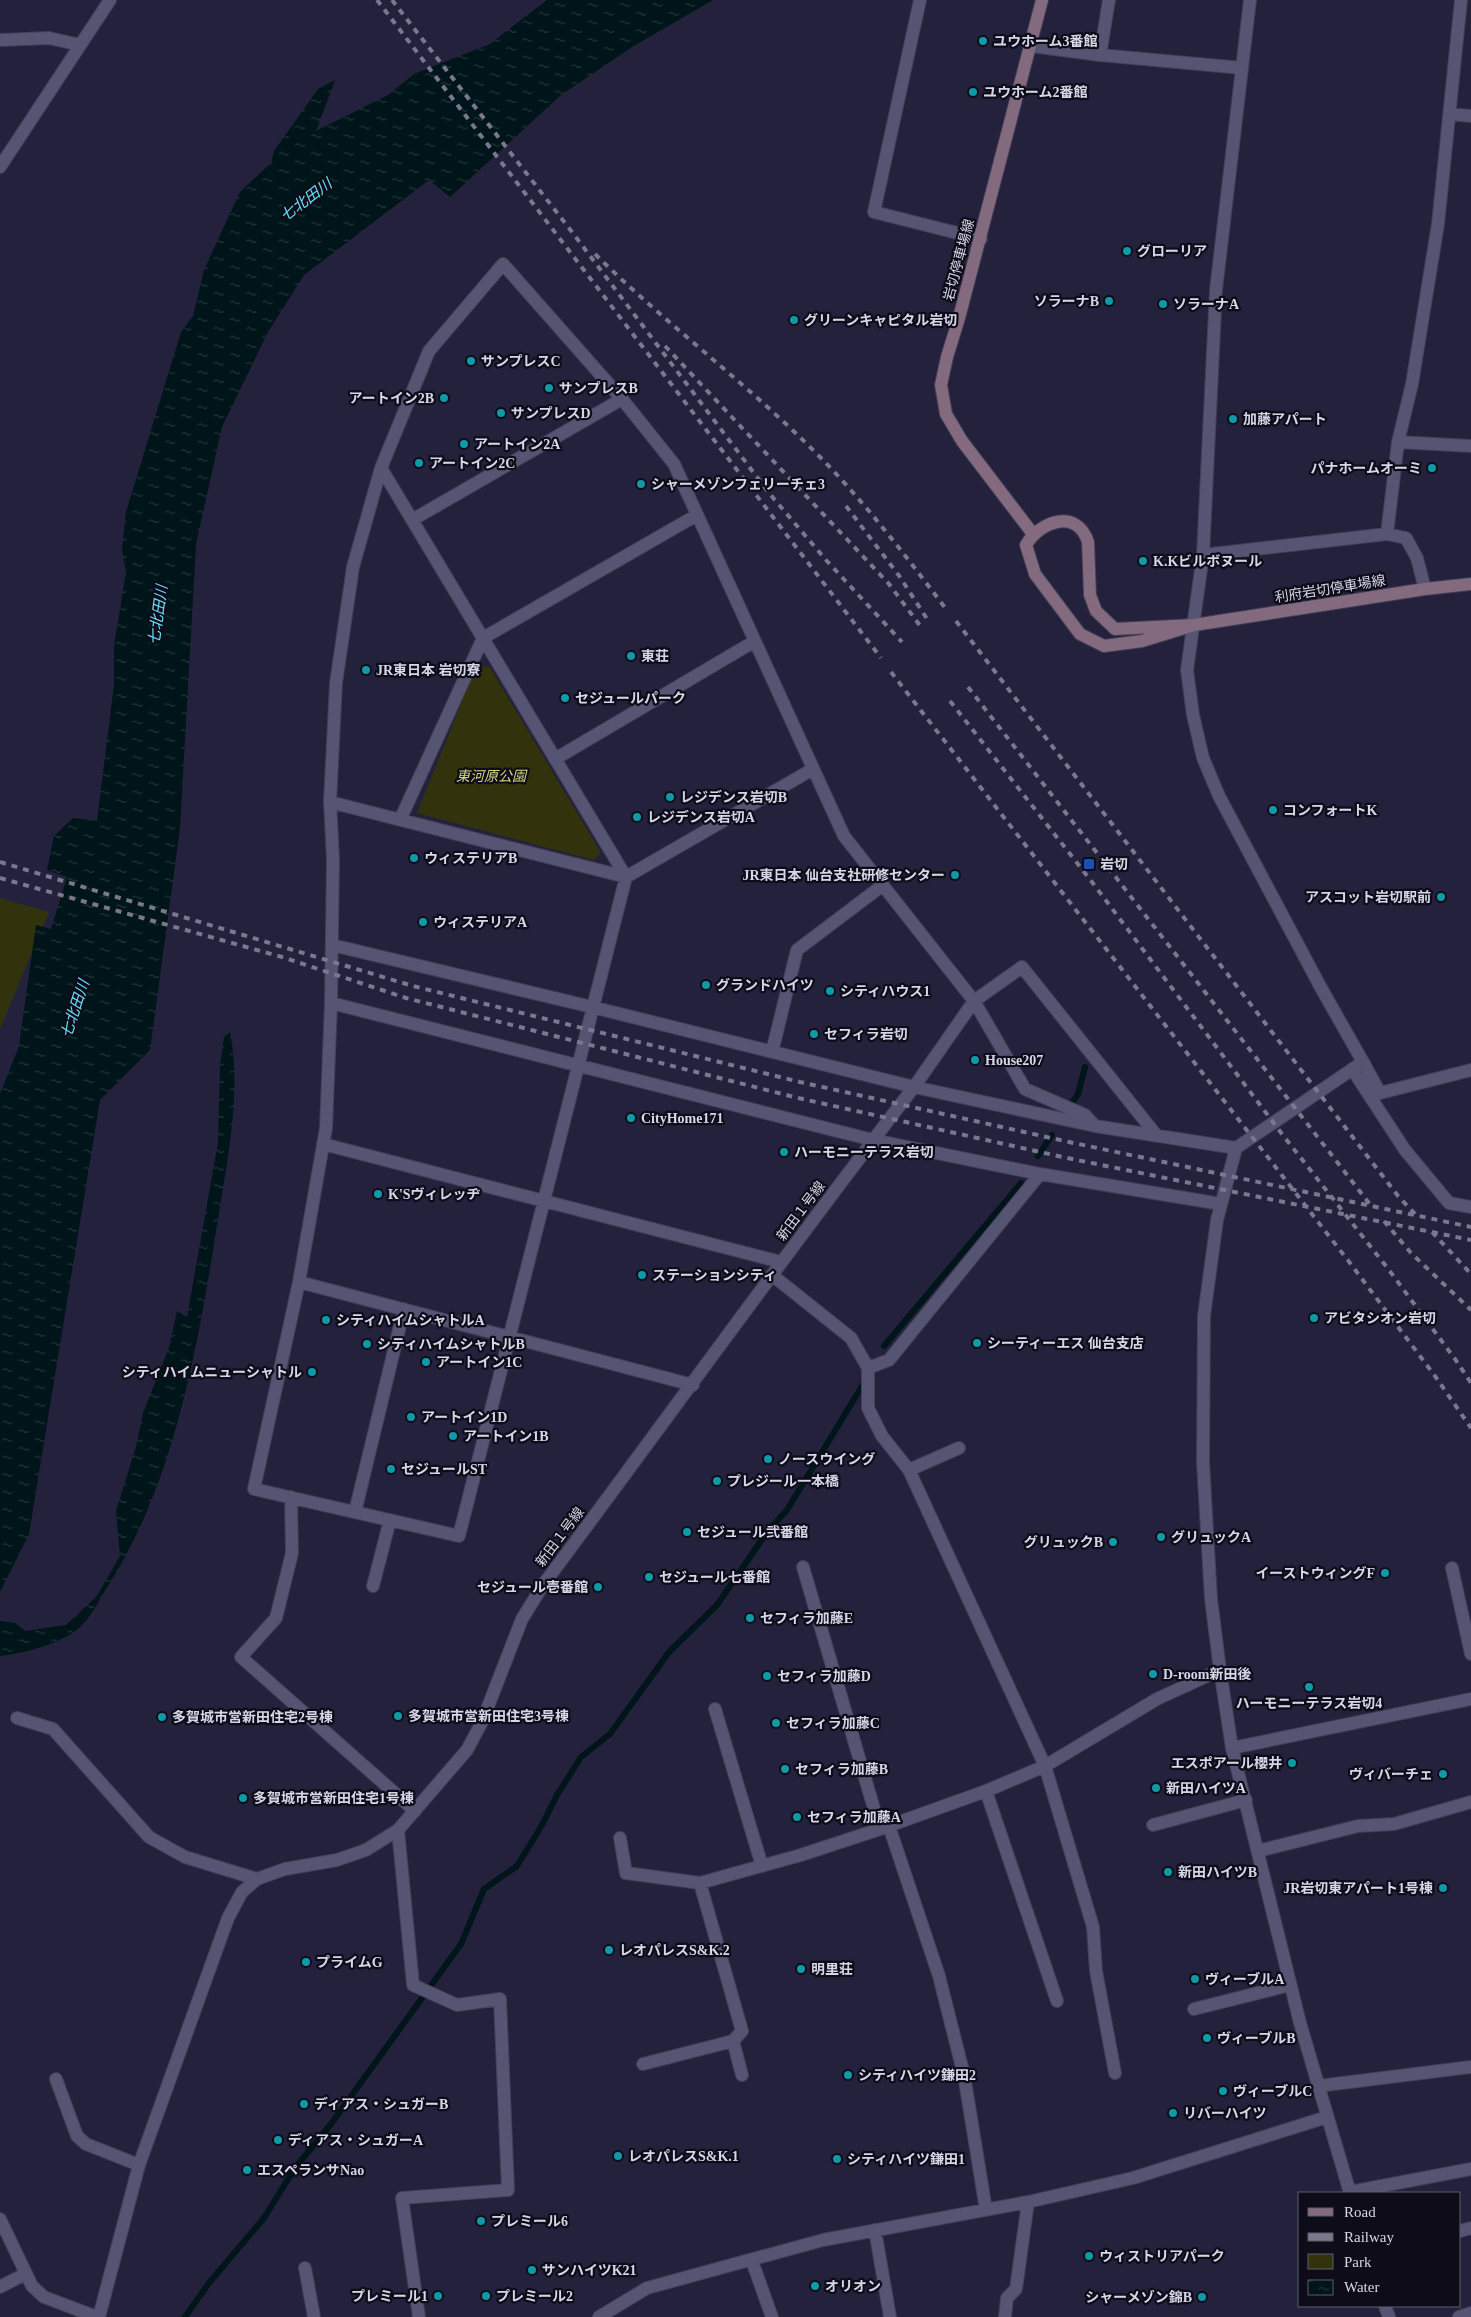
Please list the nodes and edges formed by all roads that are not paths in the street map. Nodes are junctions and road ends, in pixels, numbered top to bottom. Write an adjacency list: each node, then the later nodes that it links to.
1 (110, 0): 8 (street)
2 (920, 0): 15 (street)
3 (1042, 0): 9 (main road, 岩切停車場線)
4 (1109, 0): 10 (street)
5 (1250, 0): 11 (street)
6 (1461, 0): 12 (street)
7 (0, 40): 8 (street)
8 (80, 45): 14 (street)
9 (1031, 46): 10 (street); 15 (main road, 岩切停車場線)
10 (1100, 55): 11 (street)
11 (1242, 68): 24 (street)
12 (1450, 114): 13 (street); 17 (street)
13 (1471, 116)
14 (0, 167)
15 (981, 239): 22 (main road, 岩切停車場線)
16 (622, 399): 19 (street); 20 (street); 21 (street)
17 (1398, 442): 18 (street); 23 (street)
18 (1471, 446)
19 (380, 468): 21 (street); 32 (street)
20 (697, 515): 28 (street); 29 (street)
21 (412, 520): 28 (street)
22 (1033, 534): 27 (main road, 利府岩切停車場線); 27 (main road, 利府岩切停車場線)
23 (1386, 534): 24 (street); 26 (street)
24 (1203, 555): 27 (street)
25 (1471, 584): 26 (main road, 利府岩切停車場線)
26 (1425, 589): 27 (main road, 利府岩切停車場線)
27 (1194, 625): 41 (street)
28 (483, 638): 30 (street); 33 (street)
29 (755, 641): 30 (street); 31 (street)
30 (555, 759): 34 (street)
31 (813, 768): 34 (street); 35 (street)
32 (330, 802): 33 (street); 36 (street)
33 (400, 820): 34 (street)
34 (626, 876): 39 (street)
35 (883, 885): 37 (street); 40 (street)
36 (332, 945): 38 (street); 39 (street)
37 (974, 1001): 45 (street, 新田１号線); 46 (street); 47 (street, 新田１号線)
38 (331, 1003): 42 (street); 49 (street)
39 (592, 1007): 40 (street); 42 (street)
40 (772, 1052): 45 (street)
41 (1363, 1062): 43 (street); 44 (street)
42 (578, 1066): 48 (street); 52 (street)
43 (1352, 1069): 50 (street); 54 (street)
44 (1471, 1070)
45 (914, 1087): 46 (street); 48 (street, 新田１号線)
46 (1095, 1126): 47 (street)
47 (1157, 1136): 50 (street)
48 (873, 1140): 51 (street); 55 (street, 新田１号線)
49 (323, 1144): 52 (street); 57 (street)
50 (1236, 1148): 53 (street)
51 (1040, 1174): 53 (street); 60 (street)
52 (544, 1202): 55 (street); 59 (street)
53 (1221, 1204): 71 (street)
54 (1471, 1207)
55 (781, 1262): 56 (street, 新田１号線)
56 (772, 1275): 60 (street); 61 (street, 新田１号線)
57 (299, 1282): 58 (street); 64 (street)
58 (404, 1309): 59 (street); 65 (street)
59 (510, 1336): 61 (street); 66 (street)
60 (868, 1368): 63 (street)
61 (693, 1385): 80 (street, 新田１号線)
62 (959, 1448): 63 (street)
63 (909, 1470): 76 (street)
64 (291, 1497): 65 (street); 80 (street)
65 (354, 1512): 66 (street)
66 (390, 1520): 69 (street)
67 (803, 1567): 82 (street)
68 (1452, 1568): 70 (street)
69 (373, 1586)
70 (1471, 1654)
71 (1220, 1670): 75 (street); 76 (street)
72 (1471, 1699): 75 (street)
73 (715, 1709): 86 (street)
74 (17, 1718): 87 (street)
75 (1232, 1748): 78 (street)
76 (1045, 1766): 77 (street); 95 (street)
77 (986, 1791): 82 (street); 90 (street)
78 (1246, 1800): 81 (street); 85 (street)
79 (1471, 1802): 85 (street)
80 (415, 1810): 83 (street, 新田１号線)
81 (1153, 1825)
82 (885, 1828): 86 (street); 104 (street)
83 (398, 1830): 87 (street, 新田１号線); 114 (street)
84 (620, 1838): 88 (street)
85 (1258, 1851): 89 (street)
86 (762, 1866): 88 (street)
87 (257, 1880): 100 (street)
88 (700, 1883): 92 (street)
89 (1290, 1985): 91 (street); 98 (street)
90 (1057, 2001)
91 (1194, 2009)
92 (733, 2041): 93 (street); 96 (street)
93 (643, 2064)
94 (1471, 2066): 98 (street)
95 (1115, 2073)
96 (742, 2074)
97 (56, 2079): 100 (street)
98 (1318, 2086): 99 (street)
99 (1327, 2117): 102 (street); 103 (street)
100 (139, 2165): 112 (street)
101 (1471, 2169): 102 (street)
102 (1350, 2192)
103 (1028, 2202): 104 (street); 118 (street)
104 (986, 2210): 106 (street)
105 (0, 2219): 109 (street)
106 (875, 2230): 107 (street); 117 (street)
107 (752, 2261): 115 (street); 116 (street)
108 (305, 2268): 113 (street)
109 (26, 2274): 110 (street); 112 (street)
110 (0, 2287)
111 (1471, 2313): 119 (street)
112 (98, 2317)
113 (314, 2317)
114 (420, 2317)
115 (599, 2317)
116 (772, 2317)
117 (890, 2317)
118 (1006, 2317)
119 (1459, 2317)

